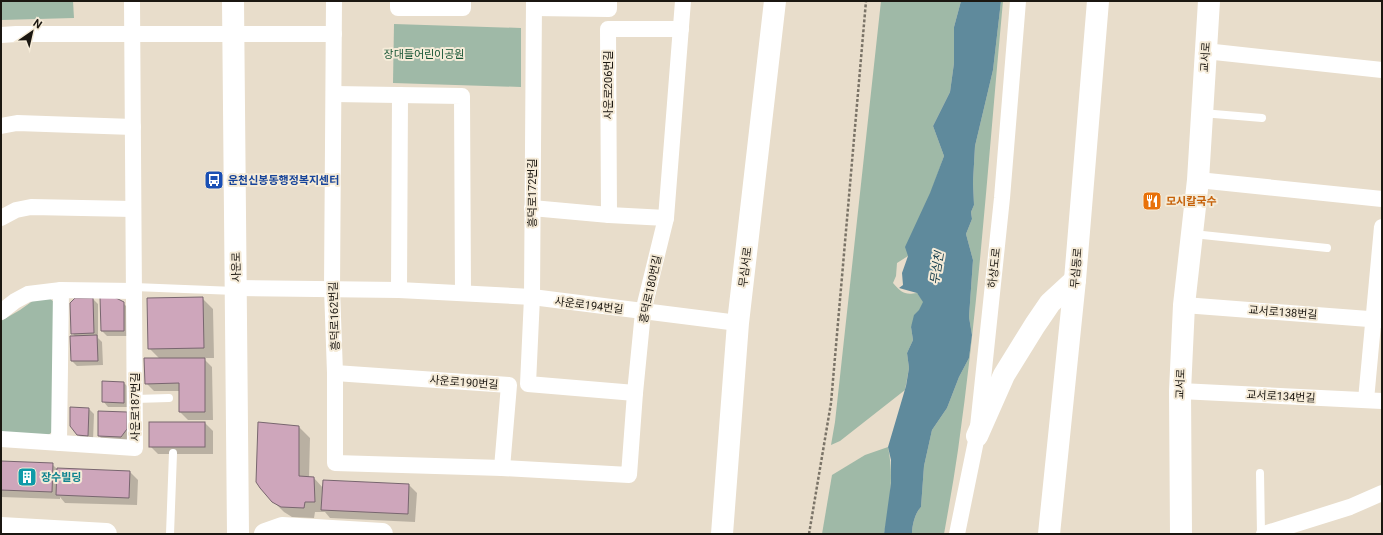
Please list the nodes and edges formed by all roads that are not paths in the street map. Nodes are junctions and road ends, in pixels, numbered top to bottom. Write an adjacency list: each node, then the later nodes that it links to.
1 (132, 1): 14 (street, 사운로187번길)
2 (233, 1): 15 (street, 사운로)
3 (334, 1): 16 (street, 흥덕로162번길)
4 (398, 1): 5 (street)
5 (463, 1)
6 (608, 1): 12 (street)
7 (683, 1): 13 (street, 흥덕로180번길)
8 (775, 1): 48 (street, 무심서로)
9 (1018, 1): 56 (street, 하상도로)
10 (1098, 1): 36 (street, 무심동로)
11 (1209, 1): 18 (street, 교서로)
12 (534, 4): 29 (street, 흥덕로172번길)
13 (681, 29): 30 (street, 사운로206번길); 32 (street, 흥덕로180번길)
14 (132, 34): 15 (street); 17 (street); 25 (street, 사운로187번길)
15 (232, 34): 16 (street); 40 (street, 사운로)
16 (334, 34): 20 (street, 흥덕로162번길)
17 (1, 35)
18 (1205, 51): 19 (street); 22 (street, 교서로)
19 (1382, 70)
20 (334, 94): 21 (street); 38 (street, 흥덕로162번길)
21 (400, 95): 41 (street); 42 (street)
22 (1201, 113): 23 (lane); 26 (street, 교서로)
23 (1262, 118)
24 (1, 126): 25 (street)
25 (132, 127): 28 (street, 사운로187번길)
26 (1198, 180): 27 (street); 34 (street, 교서로)
27 (1382, 199)
28 (133, 208): 31 (street); 37 (street, 사운로187번길)
29 (532, 208): 30 (street); 43 (street, 흥덕로172번길)
30 (609, 215): 32 (street)
31 (1, 218)
32 (666, 218): 46 (street, 흥덕로180번길)
33 (1382, 227): 47 (street)
34 (1192, 234): 35 (lane); 44 (street, 교서로)
35 (1327, 248)
36 (1075, 280): 56 (street); 71 (street, 무심동로)
37 (134, 289): 39 (street); 40 (lane); 52 (street, 사운로187번길)
38 (332, 289): 40 (street, 사운로194번길); 41 (street, 사운로194번길); 49 (street, 흥덕로162번길)
39 (61, 290): 45 (street); 58 (street)
40 (237, 290): 66 (street, 사운로)
41 (399, 290): 42 (street, 사운로194번길)
42 (463, 293): 43 (street, 사운로194번길)
43 (532, 298): 46 (street, 사운로194번길); 51 (street, 흥덕로172번길)
44 (1184, 305): 47 (street, 교서로138번길); 50 (street, 교서로)
45 (1, 312)
46 (643, 312): 48 (street, 사운로194번길); 51 (street, 흥덕로180번길)
47 (1378, 319): 54 (street)
48 (738, 324): 69 (street, 무심서로)
49 (335, 373): 60 (street, 흥덕로162번길); 60 (street, 사운로190번길)
50 (1180, 391): 54 (street, 교서로134번길); 72 (street, 교서로)
51 (635, 394): 60 (street, 흥덕로180번길)
52 (135, 398): 53 (lane); 58 (street, 사운로187번길)
53 (169, 398)
54 (1366, 400): 55 (street, 교서로134번길)
55 (1382, 401)
56 (977, 436): 70 (street, 하상도로)
57 (1, 439): 58 (street, 사운로187번길)
58 (60, 443)
59 (173, 453): 65 (lane)
60 (502, 468)
61 (1260, 473): 73 (lane)
62 (1382, 493): 74 (street)
63 (1, 528): 64 (street)
64 (104, 534)
65 (170, 534)
66 (238, 534)
67 (265, 534): 68 (street)
68 (382, 534)
69 (722, 534)
70 (957, 534)
71 (1049, 534)
72 (1181, 534)
73 (1261, 534)
74 (1264, 534)

